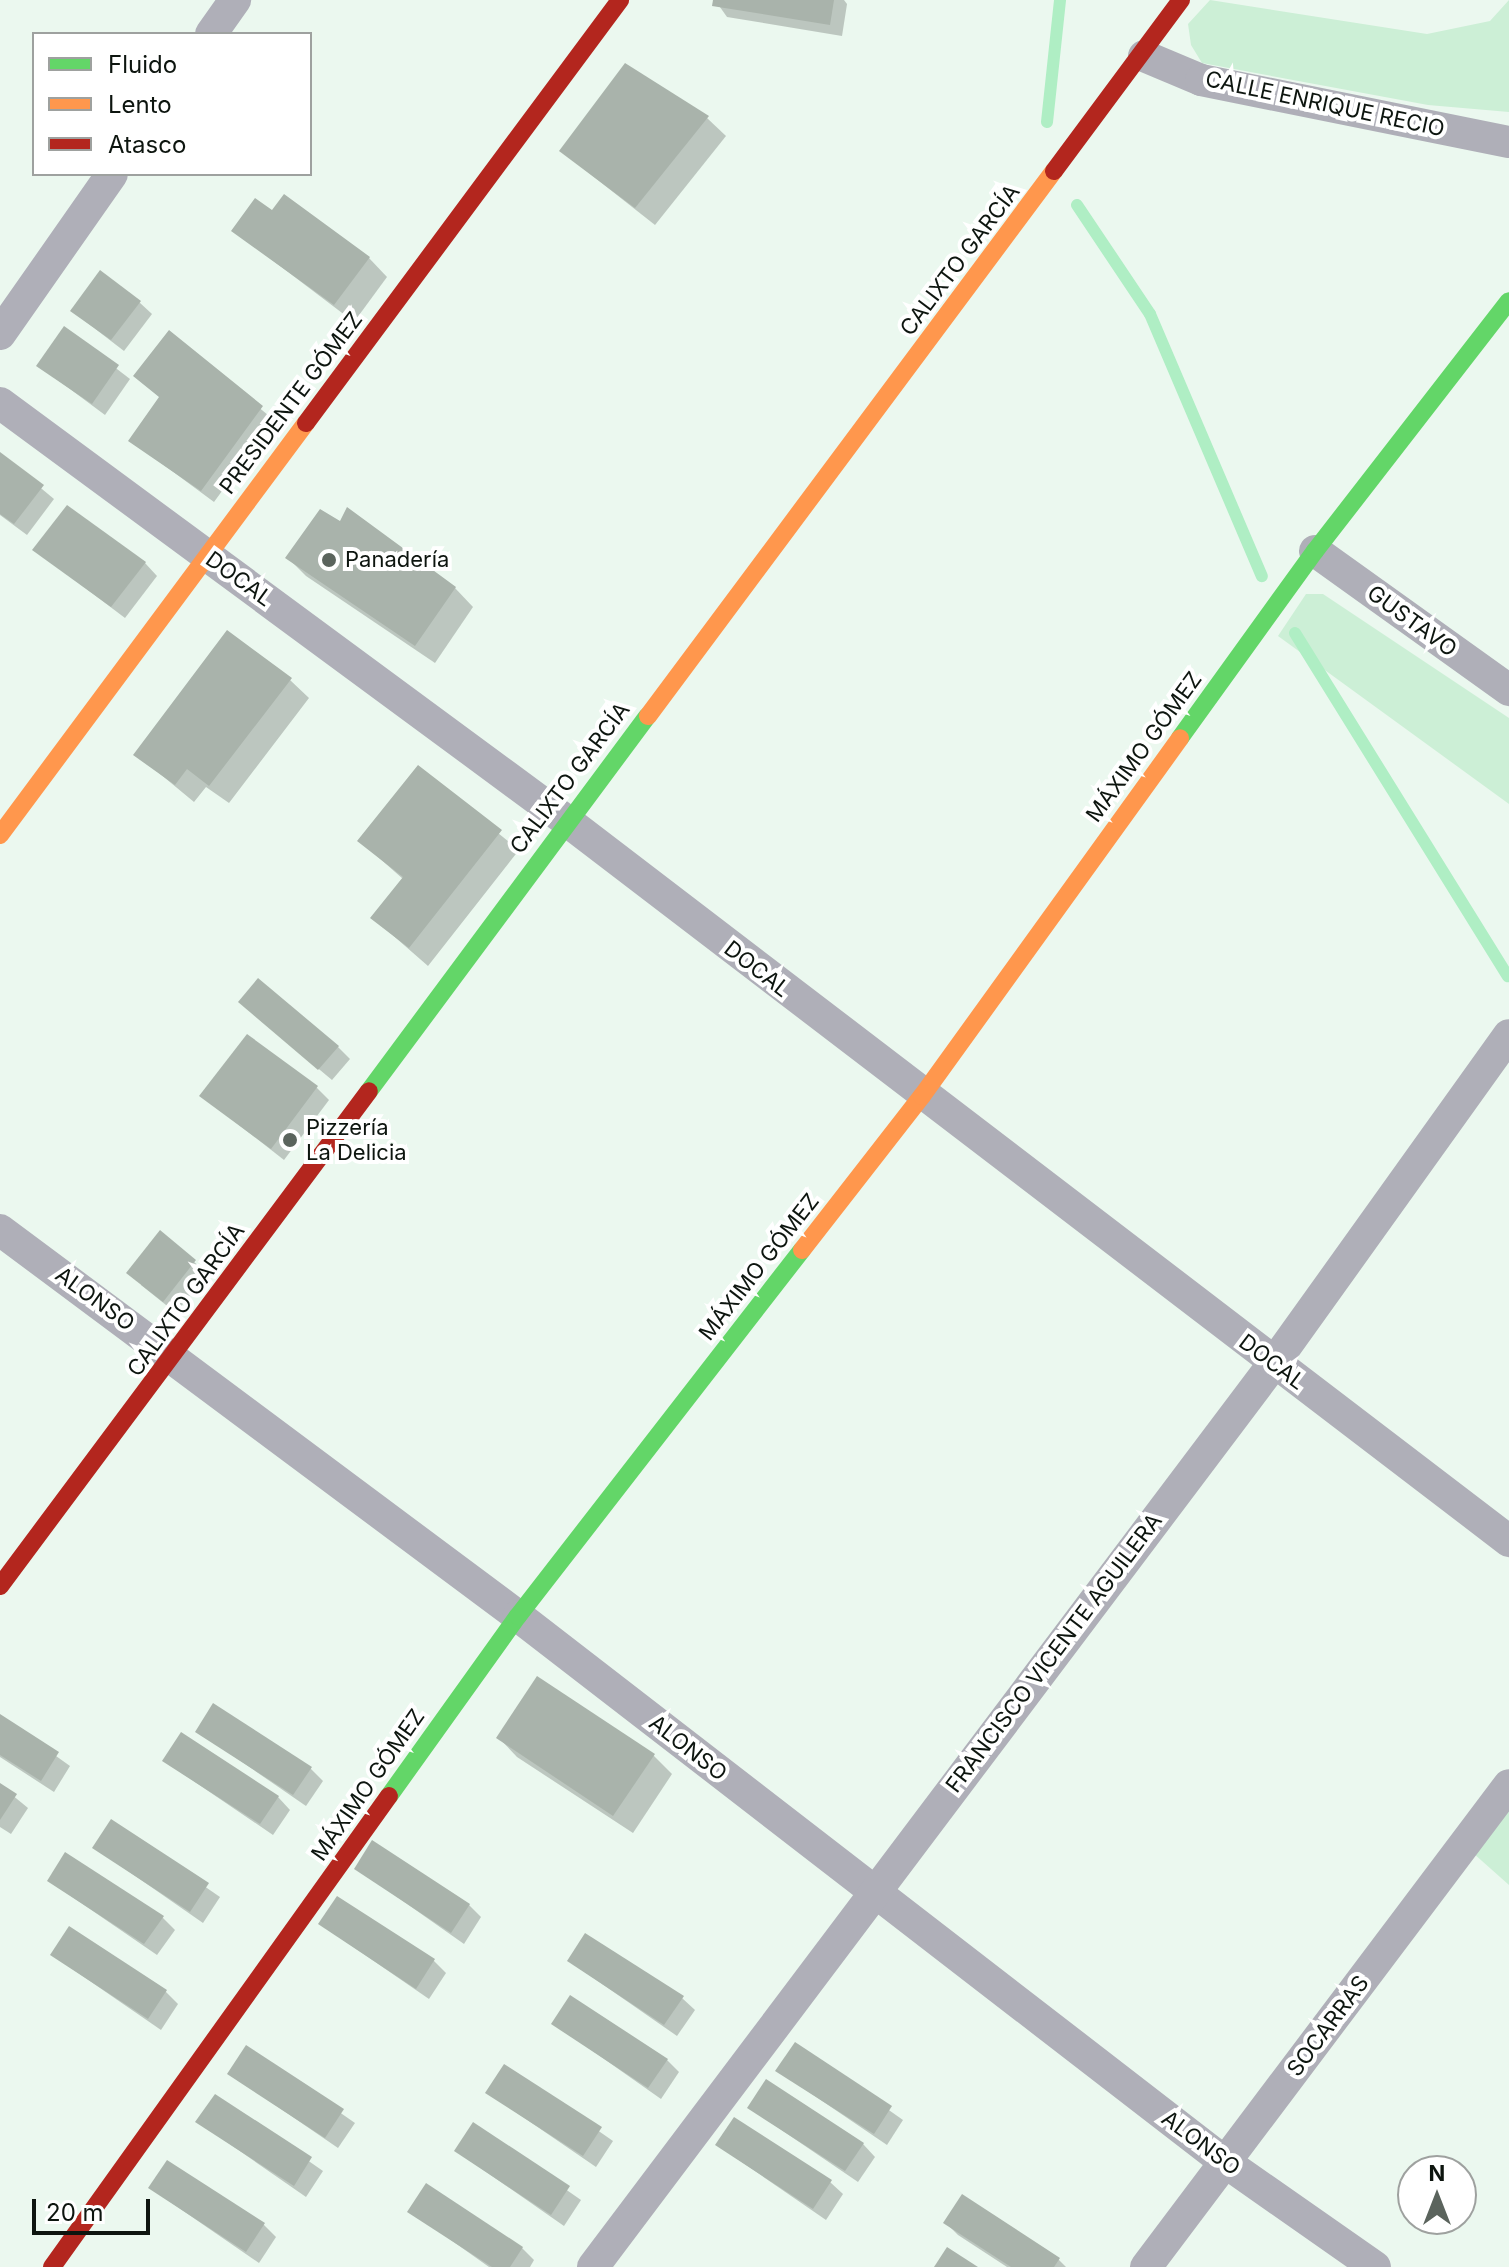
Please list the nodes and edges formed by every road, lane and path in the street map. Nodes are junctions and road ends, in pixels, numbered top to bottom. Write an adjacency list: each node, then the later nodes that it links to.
1 (235, 0): 4 (street)
2 (620, 0): 12 (street, PRESIDENTE GÓMEZ)
3 (1181, 0): 5 (street, CALIXTO GARCÍA)
4 (212, 32)
5 (1144, 56): 6 (street, CALLE ENRIQUE RECIO); 14 (street, CALIXTO GARCÍA)
6 (1509, 142)
7 (111, 176): 9 (street)
8 (1509, 301): 11 (street, MÁXIMO GÓMEZ)
9 (0, 334)
10 (0, 403): 12 (street, DOCAL)
11 (1315, 551): 13 (street, GUSTAVO); 17 (street, MÁXIMO GÓMEZ)
12 (207, 555): 14 (street, DOCAL); 15 (street, PRESIDENTE GÓMEZ)
13 (1509, 690)
14 (567, 821): 17 (street, DOCAL); 19 (street, CALIXTO GARCÍA)
15 (0, 835)
16 (1509, 1035): 20 (street, FRANCISCO VICENTE AGUILERA)
17 (922, 1096): 20 (street, DOCAL); 23 (street, MÁXIMO GÓMEZ)
18 (0, 1230): 19 (street, ALONSO)
19 (174, 1357): 22 (street, CALIXTO GARCÍA); 23 (street, ALONSO)
20 (1274, 1363): 21 (street, DOCAL); 25 (street, FRANCISCO VICENTE AGUILERA)
21 (1509, 1541)
22 (0, 1586)
23 (518, 1616): 25 (street, ALONSO); 27 (street, MÁXIMO GÓMEZ)
24 (1509, 1785): 26 (street, SOCARRAS)
25 (872, 1893): 26 (street, ALONSO); 28 (street, FRANCISCO VICENTE AGUILERA)
26 (1225, 2162): 29 (street, SOCARRAS); 30 (street, ALONSO)
27 (52, 2267)
28 (593, 2267)
29 (1146, 2267)
30 (1375, 2267)

